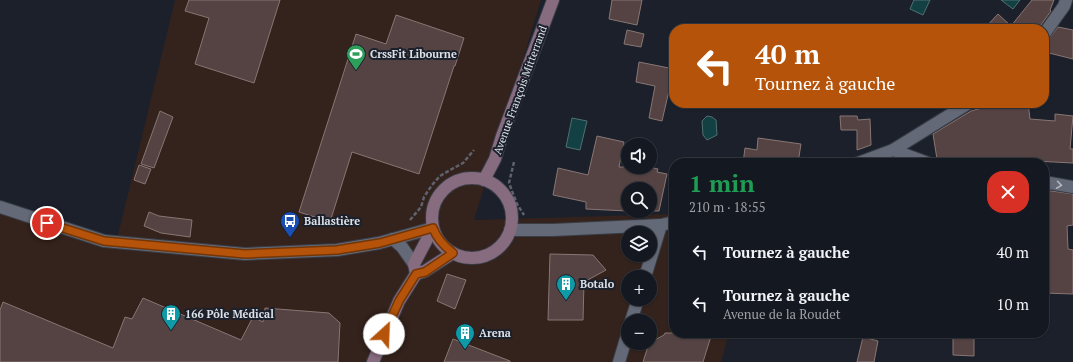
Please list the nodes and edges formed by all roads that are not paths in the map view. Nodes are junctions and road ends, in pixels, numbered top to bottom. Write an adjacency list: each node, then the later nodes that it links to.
1 (553, 0): 8 (main road, Avenue François Mitterrand)
2 (1066, 0): 3 (street)
3 (1049, 27)
4 (961, 108): 5 (street)
5 (893, 150): 6 (street); 7 (street)
6 (871, 158)
7 (915, 158)
8 (484, 180): 14 (main road); 15 (main road)
9 (1049, 183): 10 (street, one-way to 10)
10 (1073, 187)
11 (0, 207): 16 (street)
12 (669, 223): 13 (street)
13 (661, 225): 15 (street); 19 (street)
14 (433, 228): 16 (street); 17 (main road); 18 (main road)
15 (510, 230): 17 (main road)
16 (393, 239): 18 (street)
17 (453, 253): 18 (main road)
18 (415, 269): 21 (main road)
19 (647, 270)
20 (623, 350): 22 (street)
21 (372, 362)
22 (619, 362)

